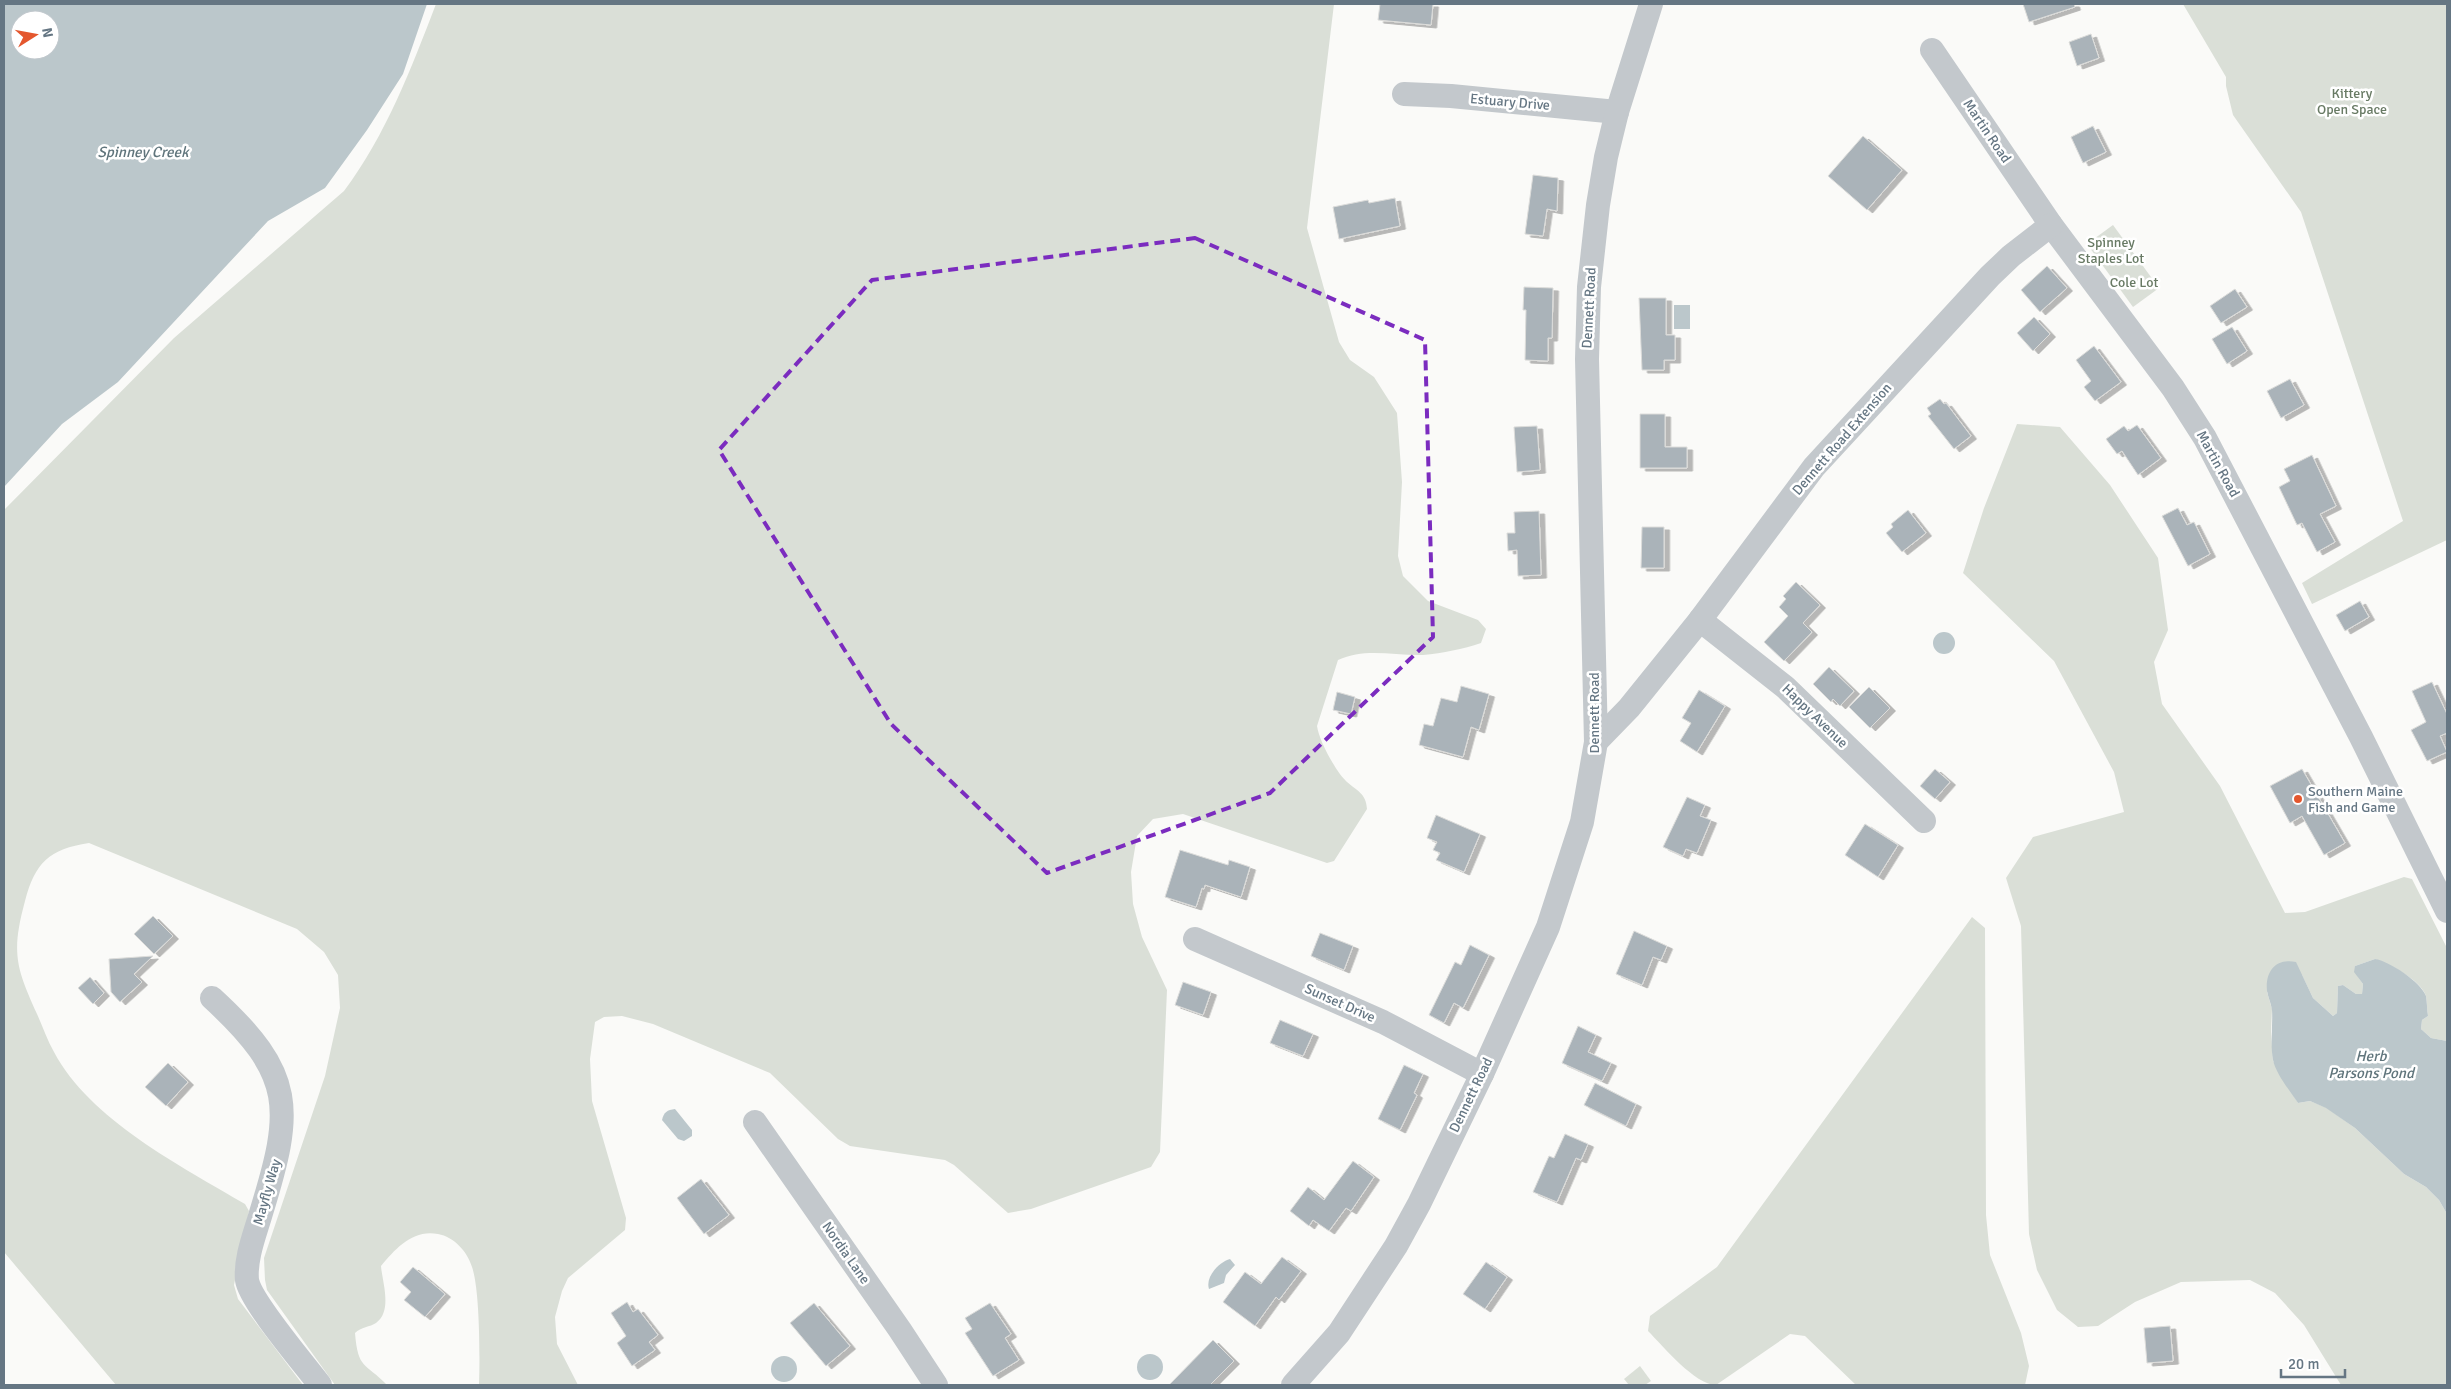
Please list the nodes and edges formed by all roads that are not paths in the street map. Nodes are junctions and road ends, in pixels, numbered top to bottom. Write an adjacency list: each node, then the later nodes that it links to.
1 (1651, 4): 4 (street, Dennett Road)
2 (1932, 50): 5 (street, Martin Road)
3 (1404, 94): 4 (street, Estuary Drive)
4 (1616, 112): 7 (street, Dennett Road)
5 (2051, 224): 6 (street, Dennett Road Extension); 9 (street, Martin Road)
6 (1700, 620): 7 (street, Dennett Road Extension); 8 (street, Happy Avenue)
7 (1596, 742): 12 (street, Dennett Road)
8 (1924, 821)
9 (2447, 911)
10 (1195, 939): 12 (street, Sunset Drive)
11 (212, 998): 14 (street, Mayfly Way)
12 (1482, 1074): 16 (street, Dennett Road)
13 (755, 1122): 15 (street, Nordia Lane)
14 (320, 1385)
15 (936, 1385)
16 (1293, 1385)

